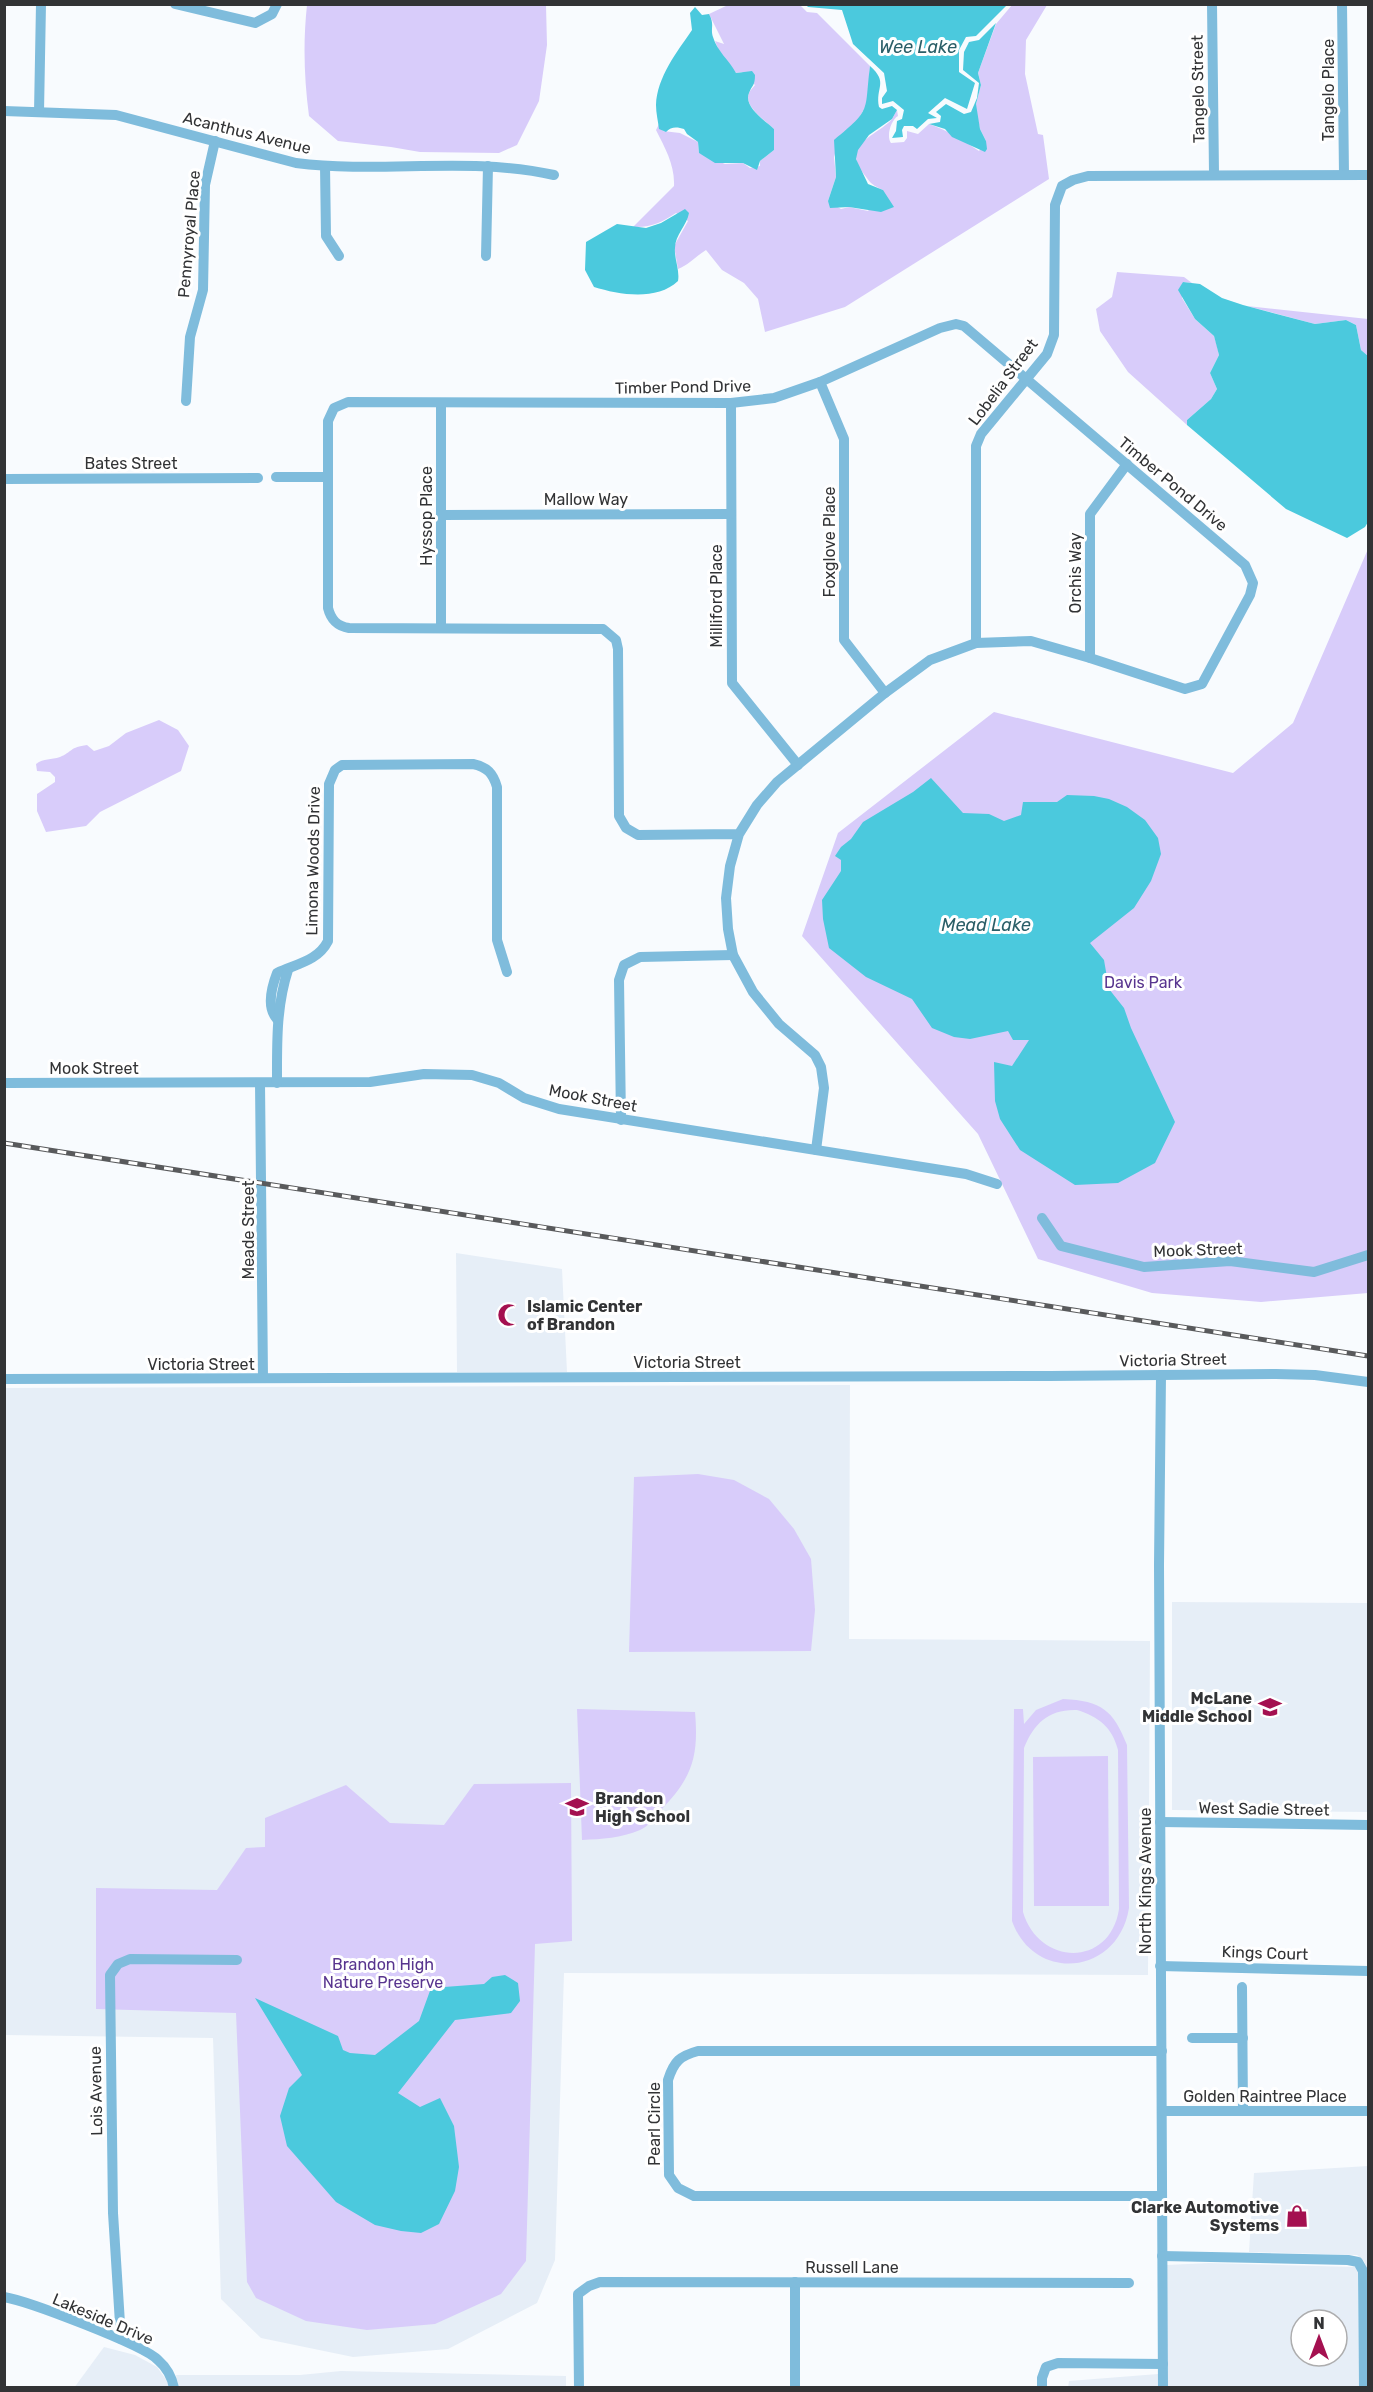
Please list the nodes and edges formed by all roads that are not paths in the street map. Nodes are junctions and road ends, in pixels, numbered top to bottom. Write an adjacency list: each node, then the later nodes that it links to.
1 (41, 4): 7 (street)
2 (176, 4): 3 (street)
3 (277, 4)
4 (1212, 4): 11 (street, Tangelo Street)
5 (1342, 4): 13 (street, Tangelo Place)
6 (4, 111): 7 (street, Acanthus Avenue)
7 (39, 112): 8 (street, Acanthus Avenue)
8 (215, 141): 9 (street, Acanthus Avenue); 19 (street, Pennyroyal Place)
9 (326, 166): 10 (street, Acanthus Avenue); 15 (street)
10 (488, 166): 12 (street, Acanthus Avenue); 16 (street)
11 (1214, 174): 13 (street, Lobelia Street); 17 (street, Lobelia Street)
12 (554, 175)
13 (1344, 175): 14 (street, Lobelia Street)
14 (1368, 175)
15 (339, 256)
16 (486, 256)
17 (1026, 380): 18 (street, Timber Pond Drive); 22 (street, Timber Pond Drive); 30 (street, Lobelia Street)
18 (820, 382): 21 (street, Timber Pond Drive); 32 (street, Foxglove Place)
19 (186, 400)
20 (441, 404): 21 (street, Timber Pond Drive); 24 (street, Timber Pond Drive); 28 (street, Hyssop Place)
21 (731, 404): 27 (street, Milliford Place)
22 (1127, 464): 31 (street, Orchis Way); 31 (street, Timber Pond Drive)
23 (276, 477): 24 (street)
24 (327, 477): 29 (street, Timber Pond Drive)
25 (258, 478): 26 (street, Bates Street)
26 (4, 479)
27 (731, 514): 28 (street, Mallow Way); 33 (street, Milliford Place)
28 (441, 515): 29 (street, Hyssop Place)
29 (441, 628): 34 (street, Timber Pond Drive)
30 (976, 644): 31 (street, Timber Pond Drive); 32 (street, Timber Pond Drive)
31 (1090, 658)
32 (885, 693): 33 (street, Timber Pond Drive)
33 (798, 765): 34 (street, Timber Pond Drive)
34 (739, 834): 35 (street, Timber Pond Drive)
35 (733, 955): 40 (street); 41 (street, Timber Pond Drive)
36 (507, 972): 39 (street, Limona Woods Drive)
37 (4, 1083): 38 (street, Mook Street)
38 (260, 1083): 39 (street, Mook Street); 46 (street, Meade Street)
39 (277, 1083): 40 (street, Mook Street)
40 (621, 1120): 41 (street, Mook Street)
41 (816, 1150): 42 (street, Mook Street)
42 (997, 1184)
43 (1042, 1218): 44 (street, Mook Street)
44 (1368, 1255)
45 (1161, 1375): 46 (street, Victoria Street); 48 (street, Victoria Street); 49 (street, North Kings Avenue)
46 (263, 1378): 47 (street, Victoria Street)
47 (4, 1379)
48 (1368, 1382)
49 (1160, 1822): 50 (street, West Sadie Street); 52 (street, North Kings Avenue)
50 (1368, 1825)
51 (237, 1960): 66 (street, Lois Avenue)
52 (1160, 1965): 53 (street, Kings Court); 57 (street, North Kings Avenue)
53 (1368, 1971)
54 (1242, 1988): 56 (street)
55 (1192, 2038): 56 (street)
56 (1243, 2038): 59 (street)
57 (1162, 2051): 58 (street, North Kings Avenue); 61 (street, Pearl Circle)
58 (1162, 2111): 59 (street, Golden Raintree Place); 61 (street, North Kings Avenue)
59 (1243, 2111): 60 (street, Golden Raintree Place)
60 (1368, 2111)
61 (1162, 2196): 62 (street, North Kings Avenue)
62 (1162, 2256): 67 (street, North Kings Avenue); 73 (street)
63 (795, 2282): 64 (street, Russell Lane); 69 (street, Russell Lane); 70 (street)
64 (1130, 2283)
65 (4, 2297): 66 (street, Lakeside Drive)
66 (121, 2339): 68 (street, Lakeside Drive)
67 (1163, 2364): 71 (street); 72 (street, North Kings Avenue)
68 (174, 2388)
69 (579, 2388)
70 (795, 2388)
71 (1042, 2388)
72 (1163, 2388)
73 (1364, 2388)

